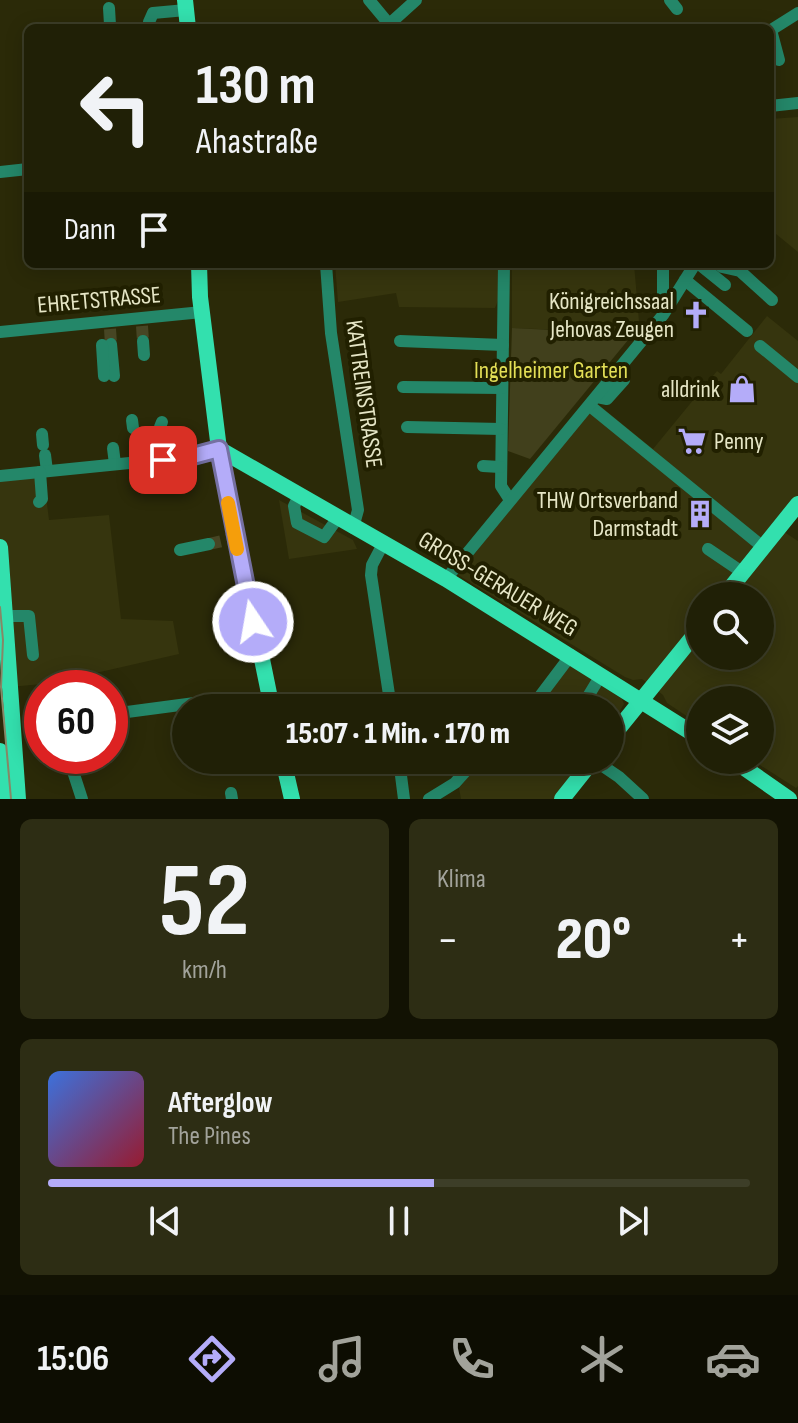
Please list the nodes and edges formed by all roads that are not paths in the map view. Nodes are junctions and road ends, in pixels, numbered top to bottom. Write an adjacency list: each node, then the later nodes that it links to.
1 (369, 0): 8 (street)
2 (416, 0): 9 (street)
3 (186, 5): 7 (street)
4 (109, 8): 6 (street)
5 (798, 13): 10 (street)
6 (110, 24)
7 (149, 24)
8 (386, 24)
9 (389, 24)
10 (774, 28)
11 (774, 41): 12 (street)
12 (779, 60)
13 (798, 103): 14 (street)
14 (774, 106)
15 (24, 169): 16 (street)
16 (0, 172)
17 (199, 268): 28 (main road)
18 (326, 268): 63 (street, KATTREINSTRASSE)
19 (504, 268): 33 (street)
20 (661, 268): 27 (street)
21 (694, 268): 25 (street)
22 (704, 268): 23 (street)
23 (712, 268)
24 (726, 268): 26 (street)
25 (685, 280): 27 (street); 29 (street)
26 (772, 300)
27 (669, 306): 41 (street)
28 (202, 312): 30 (street, EHRETSTRASSE); 48 (main road)
29 (747, 331)
30 (0, 332)
31 (400, 341): 33 (street)
32 (106, 345): 35 (street)
33 (503, 345): 39 (street)
34 (760, 346): 36 (street)
35 (109, 376)
36 (798, 377)
37 (487, 379): 39 (street)
38 (624, 380): 41 (street)
39 (502, 384): 40 (street); 43 (street)
40 (403, 387)
41 (594, 402): 59 (street); 67 (street)
42 (407, 427): 43 (street)
43 (501, 429): 53 (street)
44 (162, 443): 49 (street)
45 (43, 445): 54 (street)
46 (137, 445): 50 (street)
47 (113, 448): 51 (street)
48 (220, 456): 49 (street); 56 (main road, GROSS-GERAUER WEG); 57 (main road)
49 (163, 460): 50 (street)
50 (139, 462): 51 (street)
51 (115, 464): 54 (street)
52 (483, 466): 53 (street)
53 (500, 467): 59 (street)
54 (43, 471): 55 (street); 60 (street)
55 (0, 476)
56 (258, 476): 57 (main road); 58 (main road, GROSS-GERAUER WEG)
57 (227, 496): 79 (main road)
58 (299, 496): 62 (main road, GROSS-GERAUER WEG); 62 (street)
59 (510, 500): 71 (street)
60 (39, 502)
61 (798, 504): 67 (main road)
62 (337, 519): 63 (main road, GROSS-GERAUER WEG)
63 (353, 528): 65 (main road, GROSS-GERAUER WEG)
64 (209, 544): 69 (street)
65 (383, 544): 71 (main road, GROSS-GERAUER WEG); 80 (street)
66 (0, 547): 73 (main road)
67 (763, 547): 70 (main road)
68 (708, 549): 70 (street)
69 (180, 550)
70 (742, 572): 72 (main road)
71 (446, 579): 76 (main road, GROSS-GERAUER WEG)
72 (734, 582)
73 (6, 616): 75 (street); 77 (main road)
74 (686, 645): 83 (main road)
75 (33, 655)
76 (571, 655): 78 (main road, GROSS-GERAUER WEG); 81 (street)
77 (5, 674): 98 (main road)
78 (601, 675): 82 (street); 83 (main road, GROSS-GERAUER WEG)
79 (269, 694)
80 (389, 694)
81 (542, 694)
82 (589, 694)
83 (642, 700): 86 (main road); 87 (main road, GROSS-GERAUER WEG)
84 (172, 706): 85 (street)
85 (128, 712)
86 (624, 722)
87 (686, 729)
88 (0, 751): 97 (main road)
89 (74, 774): 99 (street)
90 (286, 774): 100 (main road)
91 (401, 774): 101 (street)
92 (463, 774): 102 (street)
93 (582, 774): 103 (main road)
94 (614, 774): 104 (street)
95 (754, 774): 105 (main road)
96 (798, 795): 105 (street)
97 (5, 799)
98 (18, 799)
99 (82, 799)
100 (292, 799)
101 (404, 799)
102 (429, 799)
103 (562, 799)
104 (643, 799)
105 (791, 799)

